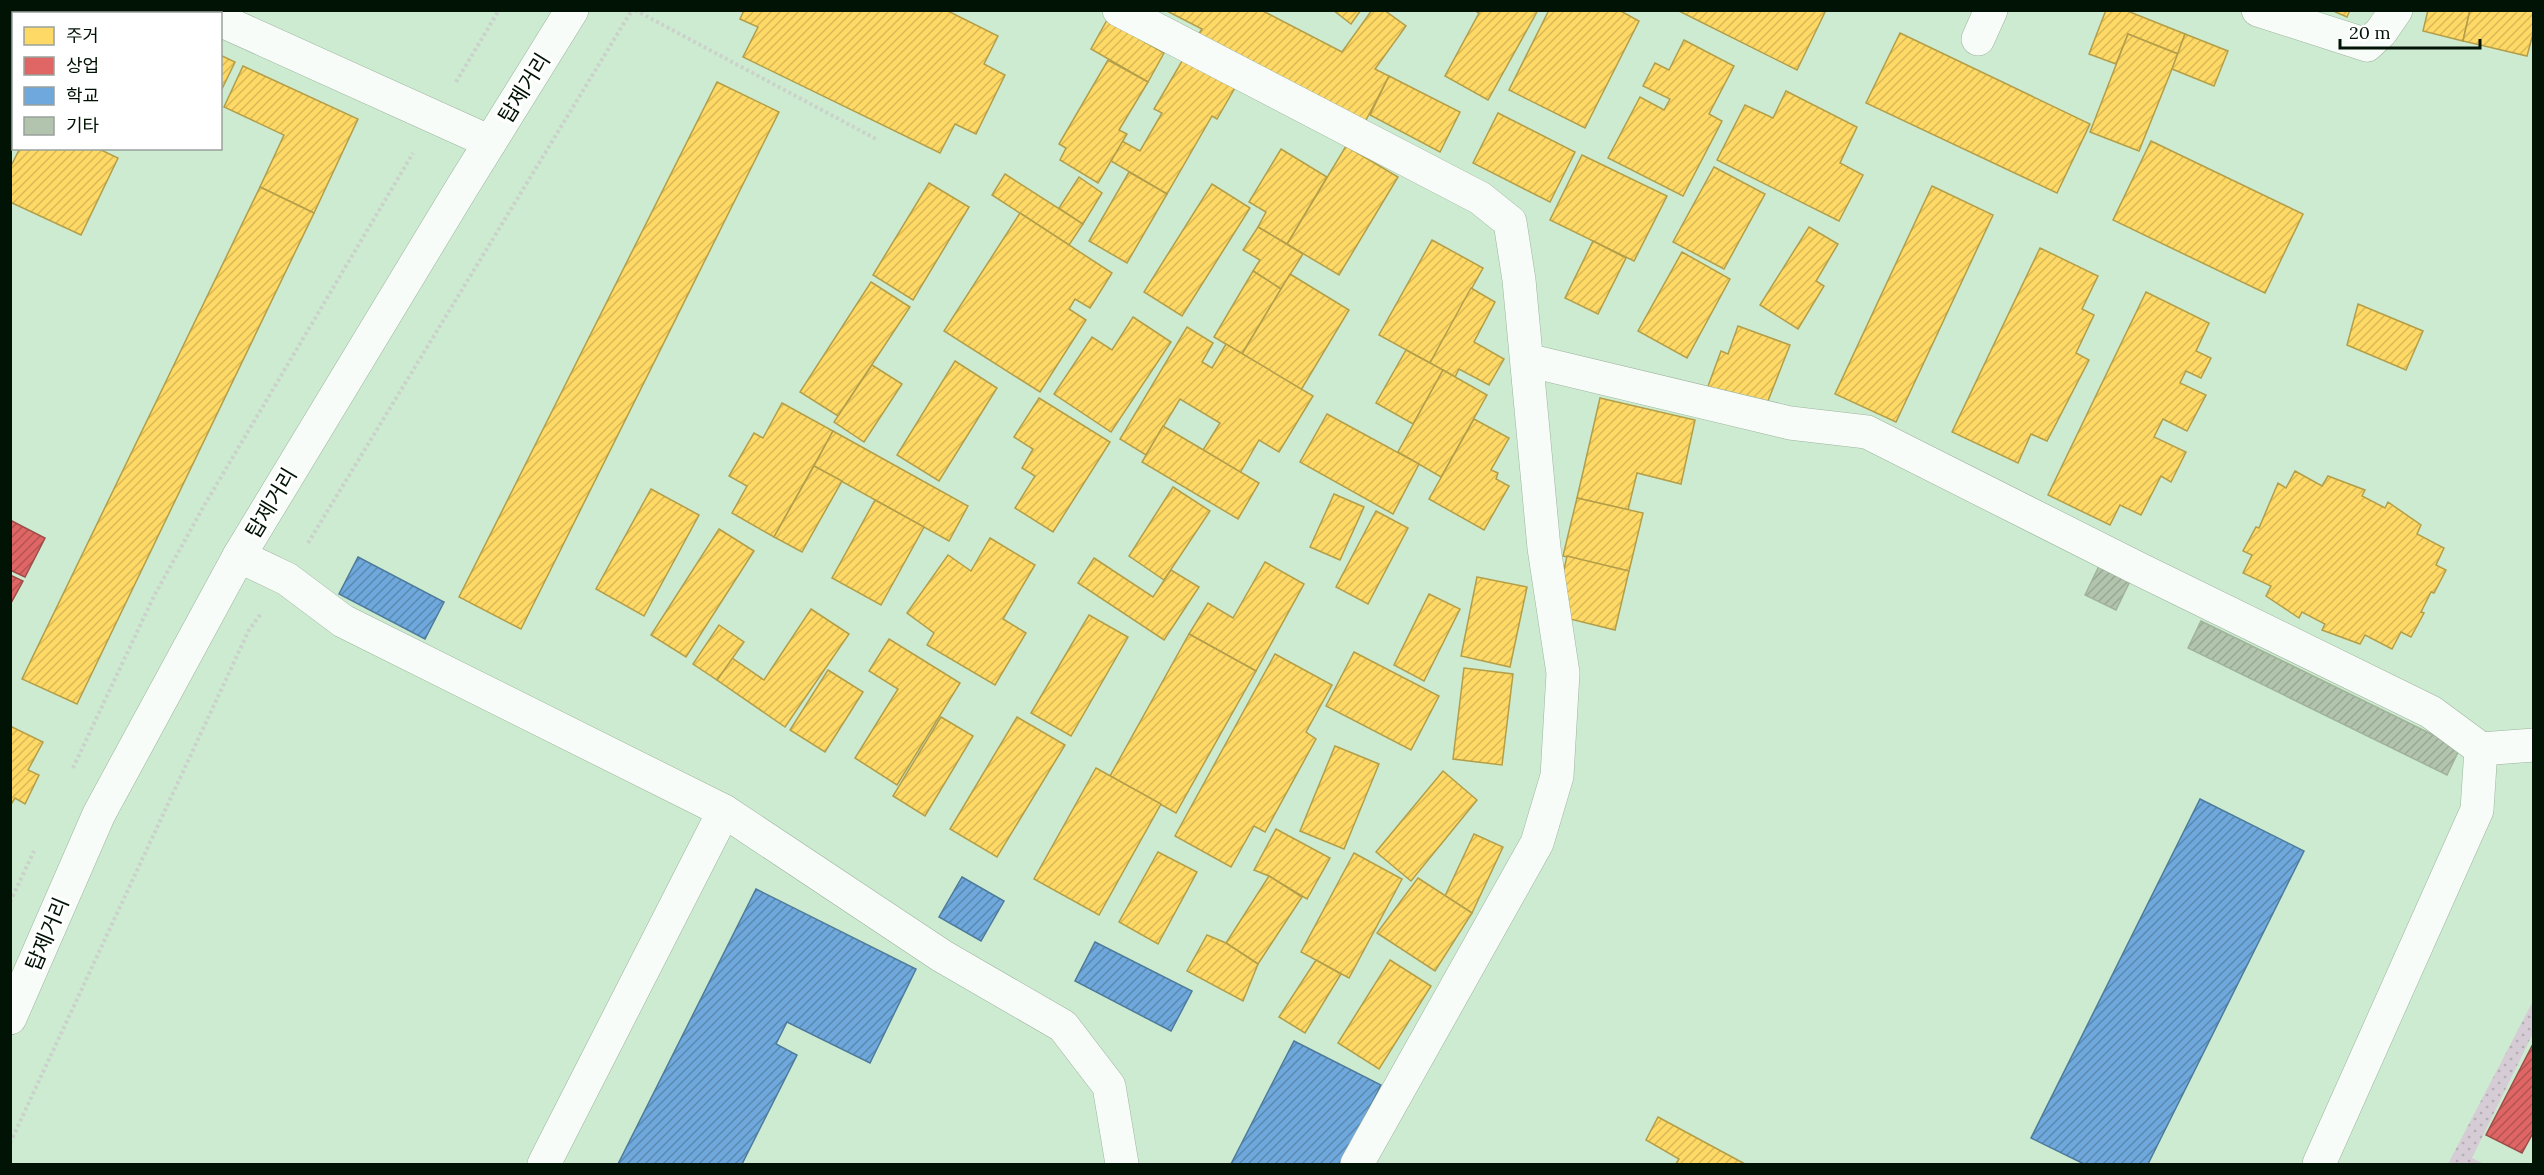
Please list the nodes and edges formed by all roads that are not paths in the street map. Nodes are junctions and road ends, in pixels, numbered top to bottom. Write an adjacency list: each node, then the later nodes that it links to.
1 (572, 10): 6 (street, 탑제거리)
2 (1119, 10): 7 (street)
3 (2258, 10): 4 (street)
4 (2396, 10)
5 (222, 21): 6 (street)
6 (490, 142): 8 (street, 탑제거리)
7 (1527, 360): 10 (street); 15 (street)
8 (239, 556): 11 (street); 12 (street, 탑제거리)
9 (2534, 745): 10 (street)
10 (2481, 749): 16 (street)
11 (724, 811): 13 (street); 14 (street)
12 (10, 1018)
13 (544, 1164)
14 (1122, 1164)
15 (1357, 1164)
16 (2319, 1164)

